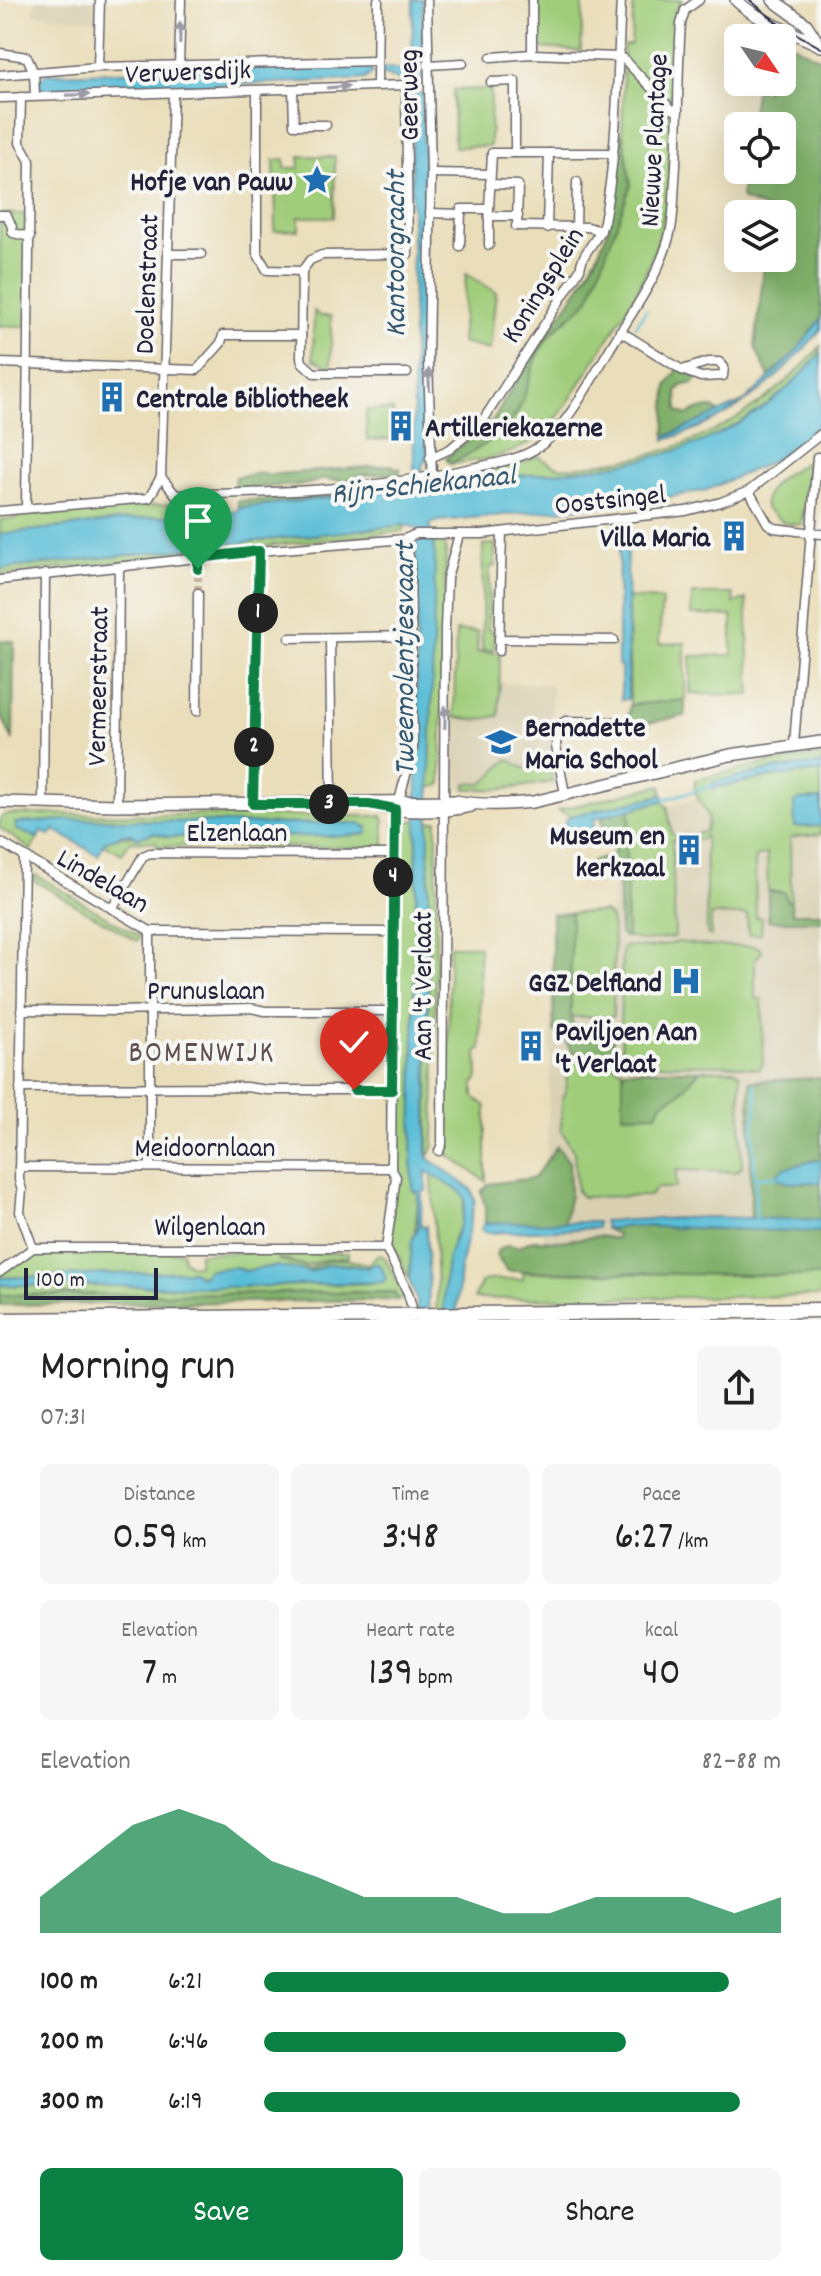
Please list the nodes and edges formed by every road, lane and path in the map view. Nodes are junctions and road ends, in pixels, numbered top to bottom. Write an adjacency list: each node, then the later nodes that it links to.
1 (100, 0): 19 (street)
2 (181, 0): 17 (street, one-way to 2)
3 (378, 0): 15 (street)
4 (427, 0): 18 (street, Geerweg)
5 (532, 0): 12 (street)
6 (621, 0): 14 (street, Koningsplein)
7 (699, 0): 30 (street, Nieuwe Plantage)
8 (736, 0): 10 (main road)
9 (773, 0): 10 (main road)
10 (820, 46)
11 (0, 53): 21 (street)
12 (532, 54): 13 (street); 14 (street)
13 (491, 57)
14 (618, 57): 30 (street); 34 (street, Koningsplein)
15 (377, 63): 17 (street, Verwersdijk); 22 (street)
16 (463, 63): 18 (street)
17 (179, 65): 19 (street, Verwersdijk)
18 (428, 65): 35 (street, Geerweg)
19 (98, 67): 21 (street, Verwersdijk)
20 (0, 75): 21 (street, Verwersdijk)
21 (34, 75): 27 (street)
22 (377, 80): 24 (street, Verwersdijk, one-way to 22); 51 (street, Verwersdijk)
23 (491, 82): 32 (street)
24 (293, 89): 25 (street, Verwersdijk); 31 (street)
25 (257, 90): 26 (street, Verwersdijk); 51 (street)
26 (173, 93): 27 (street, Verwersdijk, one-way to 26); 49 (street, Doelenstraat)
27 (34, 94): 28 (street, Verwersdijk)
28 (21, 97): 29 (street, Verwersdijk); 46 (street)
29 (0, 98)
30 (678, 111): 52 (street, Nieuwe Plantage)
31 (326, 125)
32 (515, 153): 33 (street); 36 (street)
33 (549, 153): 34 (street); 44 (street)
34 (613, 153): 45 (street, Koningsplein)
35 (431, 173): 36 (street); 39 (street, Geerweg)
36 (490, 179): 38 (street); 42 (street)
37 (577, 182): 43 (street)
38 (489, 212): 40 (street); 42 (street); 47 (street)
39 (430, 213): 40 (street); 62 (street, Geerweg, one-way to 39)
40 (461, 214): 48 (street)
41 (0, 215): 46 (street)
42 (518, 216): 44 (street)
43 (576, 227): 44 (street); 45 (street)
44 (547, 228)
45 (601, 231): 62 (street, Koningsplein)
46 (30, 237): 55 (street)
47 (489, 245)
48 (460, 246)
49 (169, 254): 50 (street); 56 (street, Doelenstraat)
50 (201, 254)
51 (302, 271): 53 (street)
52 (620, 331): 57 (street); 64 (street, Nieuwe Plantage)
53 (301, 335): 56 (street); 58 (street)
54 (0, 363): 55 (street)
55 (28, 363): 56 (street); 66 (street)
56 (164, 369): 63 (street, Doelenstraat)
57 (682, 370)
58 (407, 373)
59 (821, 434): 60 (street, Oostsingel)
60 (808, 446): 61 (street); 65 (street, Oostsingel)
61 (819, 457): 69 (street)
62 (430, 458): 64 (street, Geerweg)
63 (161, 477): 64 (street); 66 (street, Doelenstraat)
64 (423, 478)
65 (749, 491): 68 (street, Oostsingel); 69 (street)
66 (26, 508): 67 (street)
67 (0, 511)
68 (502, 532): 71 (street, Oostsingel); 83 (street)
69 (810, 532): 70 (street); 89 (street)
70 (821, 534)
71 (459, 535): 72 (street, Oostsingel); 97 (street, Aan 't Verlaat, one-way to 71)
72 (405, 539): 73 (street, Oostsingel); 80 (street)
73 (259, 551): 74 (street, Oostsingel); 92 (street)
74 (198, 558): 75 (street, Oostsingel); 76 (street)
75 (119, 567): 77 (street, Oostsingel); 95 (street, Vermeerstraat)
76 (198, 569)
77 (45, 574): 78 (street, Oostsingel); 91 (street)
78 (0, 580)
79 (198, 593): 86 (street)
80 (412, 636): 82 (street); 96 (street)
81 (290, 638): 82 (street)
82 (330, 638): 93 (street)
83 (499, 639): 84 (street); 85 (street)
84 (614, 640)
85 (499, 651)
86 (197, 711)
87 (619, 722): 90 (street)
88 (821, 742): 89 (main road)
89 (794, 744): 90 (main road)
90 (565, 794): 97 (main road)
91 (43, 804): 94 (main road); 95 (main road)
92 (253, 804): 93 (main road); 95 (main road)
93 (332, 804): 96 (main road)
94 (0, 805)
95 (117, 805)
96 (396, 806): 97 (main road); 99 (street)
97 (439, 806): 110 (street, Aan 't Verlaat)
98 (0, 842): 100 (street, Lindelaan)
99 (393, 854): 101 (street, Elzenlaan); 103 (street)
100 (24, 857): 101 (street, Lindelaan); 104 (street)
101 (112, 909): 102 (street, Lindelaan)
102 (150, 931): 103 (street); 105 (street, Lindelaan)
103 (392, 932): 106 (street)
104 (21, 1010): 105 (street, Prunuslaan); 107 (street)
105 (150, 1010): 106 (street, Prunuslaan); 108 (street, Lindelaan)
106 (391, 1011): 109 (street)
107 (20, 1088): 108 (street); 112 (street)
108 (150, 1088): 109 (street); 111 (street, Lindelaan)
109 (392, 1090): 113 (street)
110 (439, 1151)
111 (150, 1166): 112 (street, Meidoornlaan); 113 (street, Meidoornlaan)
112 (19, 1167): 114 (street)
113 (391, 1168): 115 (street)
114 (33, 1248): 115 (street, Wilgenlaan); 116 (street)
115 (386, 1248): 118 (street)
116 (0, 1272)
117 (821, 1310): 118 (highway, bridge)
118 (409, 1318): 119 (highway)
119 (0, 1320)

